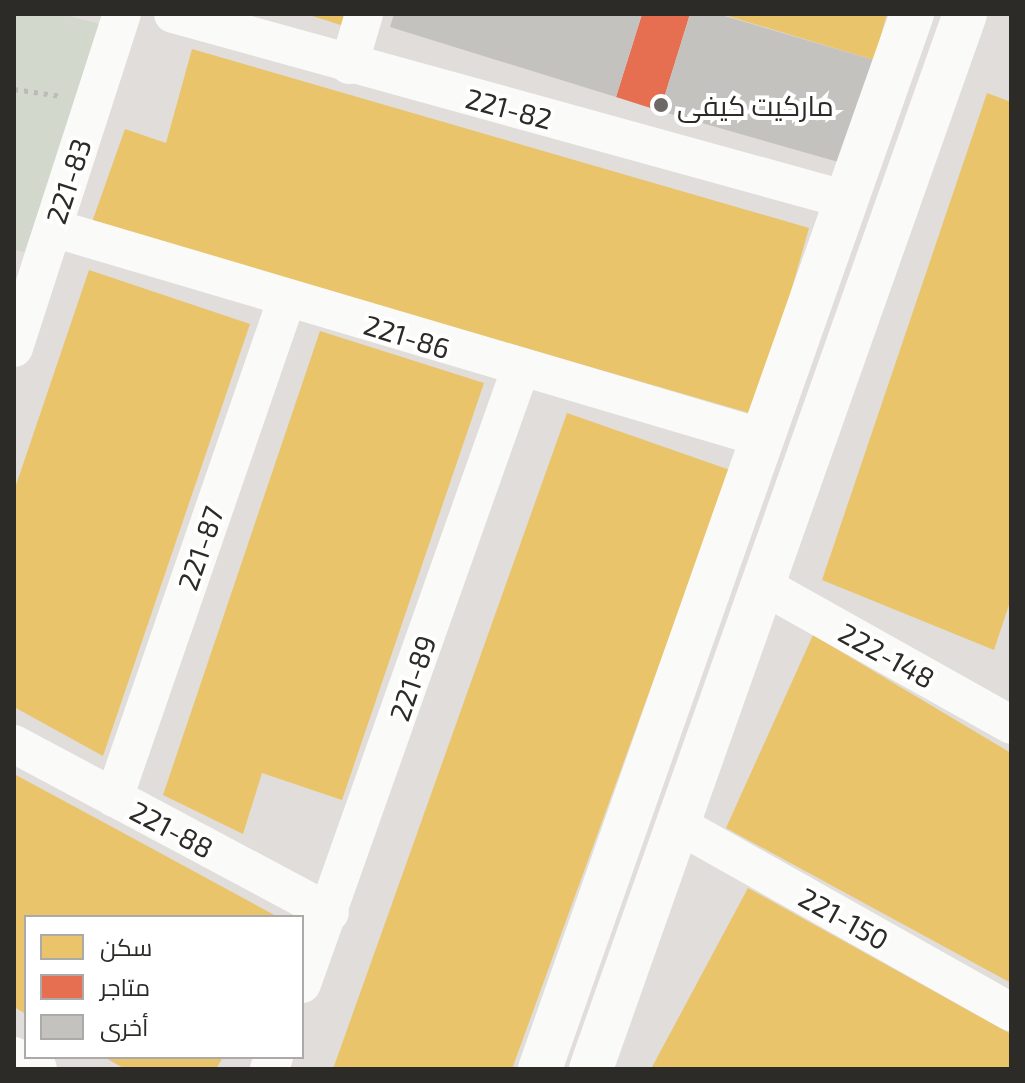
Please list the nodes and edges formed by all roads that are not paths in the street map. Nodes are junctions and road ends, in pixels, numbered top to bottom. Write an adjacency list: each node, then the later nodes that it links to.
1 (122, 14): 8 (street, 221-83)
2 (173, 14): 6 (street, 221-82)
3 (364, 14): 6 (street)
4 (912, 14): 7 (street)
5 (965, 14): 13 (street)
6 (349, 65): 7 (street, 221-82)
7 (847, 200): 12 (street)
8 (53, 228): 9 (street, 221-86); 10 (street, 221-83)
9 (287, 298): 11 (street, 221-86); 16 (street, 221-87)
10 (14, 348)
11 (520, 370): 12 (street, 221-86); 18 (street, 221-89)
12 (763, 438): 23 (street)
13 (762, 585): 14 (street, 222-148); 17 (street)
14 (1010, 721)
15 (14, 744): 16 (street, 221-88)
16 (114, 798): 18 (street, 221-88)
17 (677, 824): 20 (street, 221-150); 24 (street)
18 (330, 913): 19 (street, 221-89)
19 (304, 979)
20 (1011, 1012)
21 (14, 1056): 22 (street)
22 (38, 1069)
23 (540, 1069)
24 (591, 1069)

